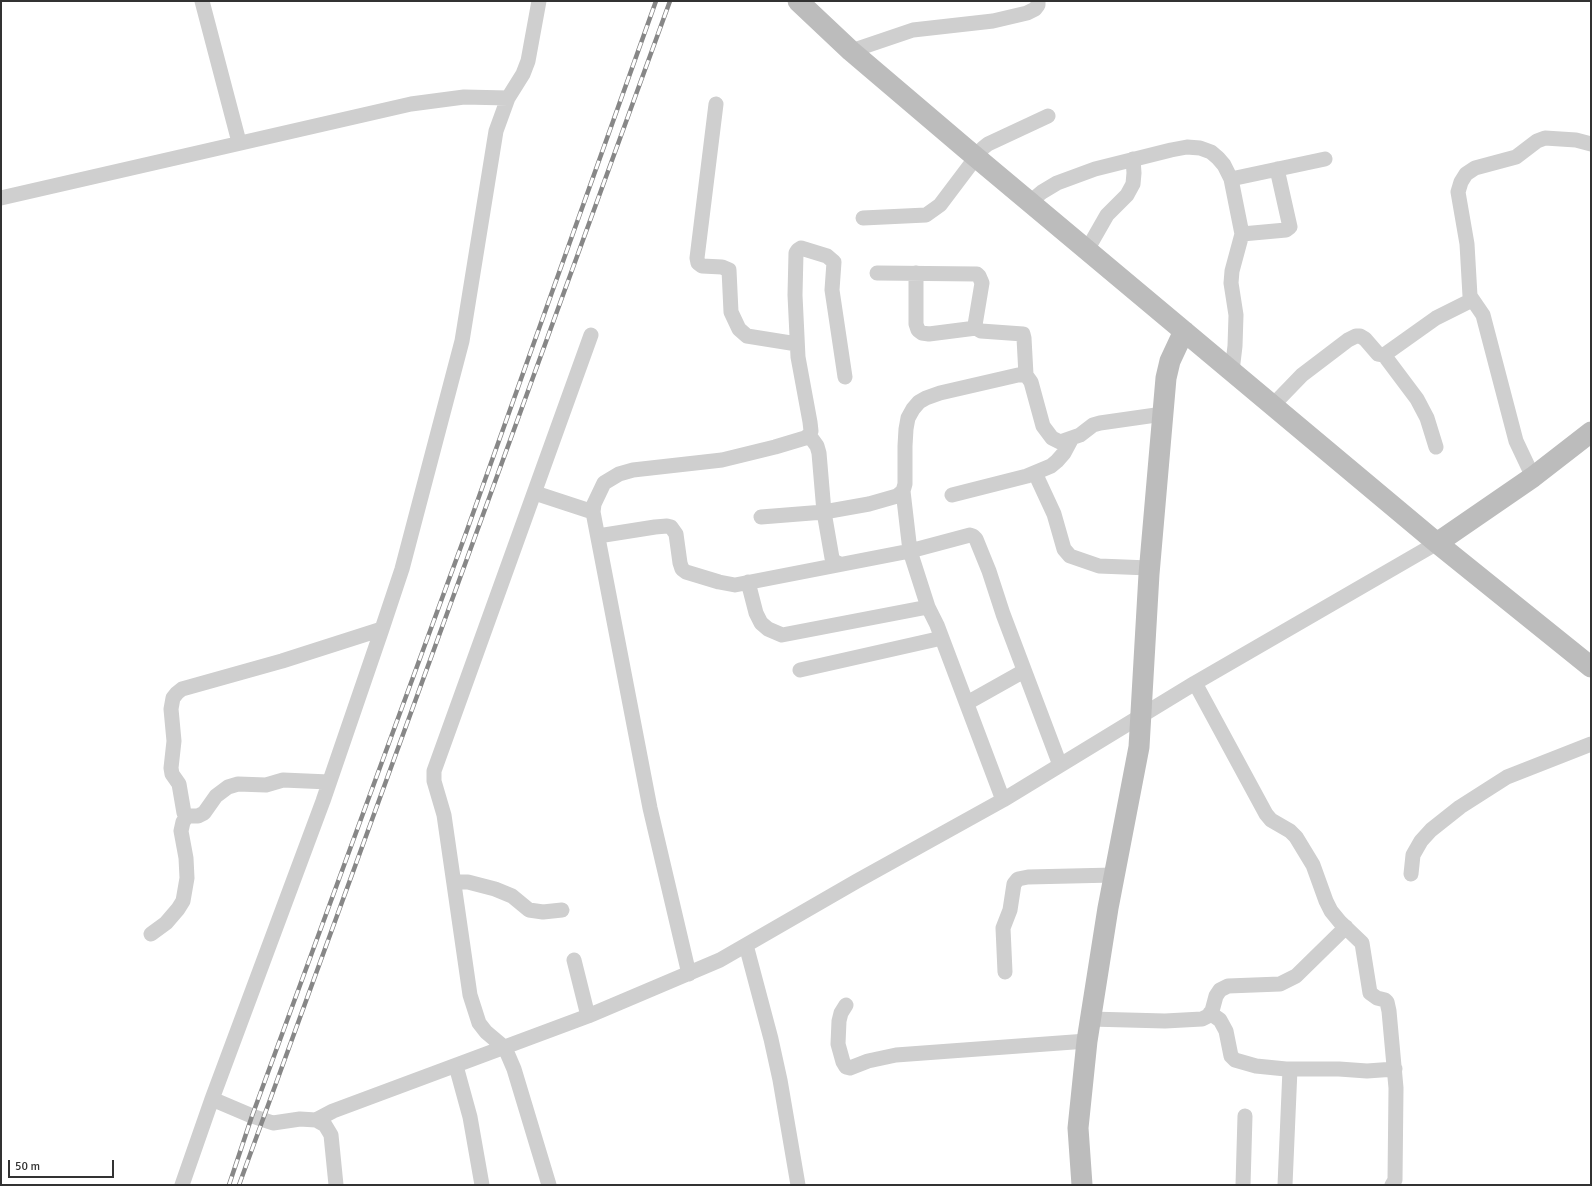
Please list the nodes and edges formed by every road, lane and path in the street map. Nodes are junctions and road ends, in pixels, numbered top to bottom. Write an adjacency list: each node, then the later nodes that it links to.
1 (202, 1): 9 (street)
2 (539, 1): 6 (street)
3 (798, 1): 5 (street)
4 (1038, 1): 5 (street)
5 (851, 51): 11 (street)
6 (508, 98): 9 (street); 53 (street)
7 (716, 104): 27 (street)
8 (1048, 116): 11 (street)
9 (239, 142): 16 (street)
10 (1591, 144): 23 (street)
11 (976, 157): 17 (street); 18 (street)
12 (1133, 159): 15 (street); 17 (street); 20 (street)
13 (1325, 159): 14 (street)
14 (1277, 170): 15 (street); 19 (street)
15 (1231, 178): 19 (street)
16 (1, 198)
17 (1030, 202): 20 (street)
18 (863, 218)
19 (1242, 234): 29 (street)
20 (1087, 250): 25 (street)
21 (877, 272): 22 (street)
22 (916, 273): 24 (street); 24 (street)
23 (1472, 300): 28 (street); 39 (street)
24 (976, 328): 30 (street)
25 (1184, 331): 29 (street); 33 (street)
26 (591, 335): 41 (street)
27 (797, 344): 31 (street); 35 (street)
28 (1384, 355): 32 (street); 37 (street)
29 (1232, 371): 32 (street)
30 (1026, 376): 36 (street); 40 (street)
31 (845, 377)
32 (1273, 405): 47 (street)
33 (1163, 414): 36 (street); 50 (street)
34 (1591, 432): 39 (street)
35 (809, 435): 43 (street); 44 (street)
36 (1072, 438): 38 (street)
37 (1436, 447)
38 (1035, 472): 42 (street); 50 (street)
39 (1533, 477): 47 (street)
40 (903, 491): 44 (street); 48 (street)
41 (535, 493): 43 (street); 68 (street)
42 (952, 495)
43 (594, 512): 46 (street)
44 (824, 512): 45 (street); 49 (street)
45 (760, 517)
46 (598, 536): 51 (street); 75 (street)
47 (1437, 543): 55 (street); 58 (street)
48 (910, 551): 49 (street); 52 (street); 57 (street)
49 (840, 564): 51 (street)
50 (1150, 568): 60 (street)
51 (748, 582): 52 (street)
52 (928, 607): 54 (street)
53 (382, 629): 63 (street); 65 (street)
54 (942, 638): 56 (street); 59 (street)
55 (1591, 667)
56 (800, 670)
57 (1024, 671): 59 (street); 62 (street)
58 (1195, 683): 60 (street); 70 (street)
59 (967, 703): 64 (street)
60 (1140, 716): 62 (street); 67 (street)
61 (1591, 744): 66 (street)
62 (1060, 765): 64 (street)
63 (329, 782): 65 (street); 85 (street)
64 (1003, 800): 72 (street)
65 (187, 816): 71 (street)
66 (1411, 874)
67 (1114, 875): 74 (street); 79 (street)
68 (454, 882): 69 (street); 81 (street)
69 (562, 910)
70 (1346, 927): 77 (street); 84 (street)
71 (151, 934)
72 (746, 945): 75 (street); 92 (street)
73 (574, 960): 78 (street)
74 (1005, 972)
75 (689, 974): 78 (street)
76 (846, 1005): 80 (street)
77 (1210, 1013): 79 (street); 83 (street)
78 (588, 1016): 81 (street)
79 (1090, 1019): 80 (street)
80 (1087, 1041): 93 (street)
81 (505, 1048): 82 (street); 91 (street)
82 (456, 1066): 87 (street); 90 (street)
83 (1290, 1069): 84 (street); 95 (street)
84 (1395, 1069): 96 (street)
85 (212, 1099): 87 (street); 88 (street)
86 (1245, 1116): 94 (street)
87 (316, 1120): 89 (street)
88 (182, 1185)
89 (336, 1185)
90 (482, 1185)
91 (549, 1185)
92 (798, 1185)
93 (1082, 1185)
94 (1243, 1185)
95 (1286, 1185)
96 (1392, 1185)

